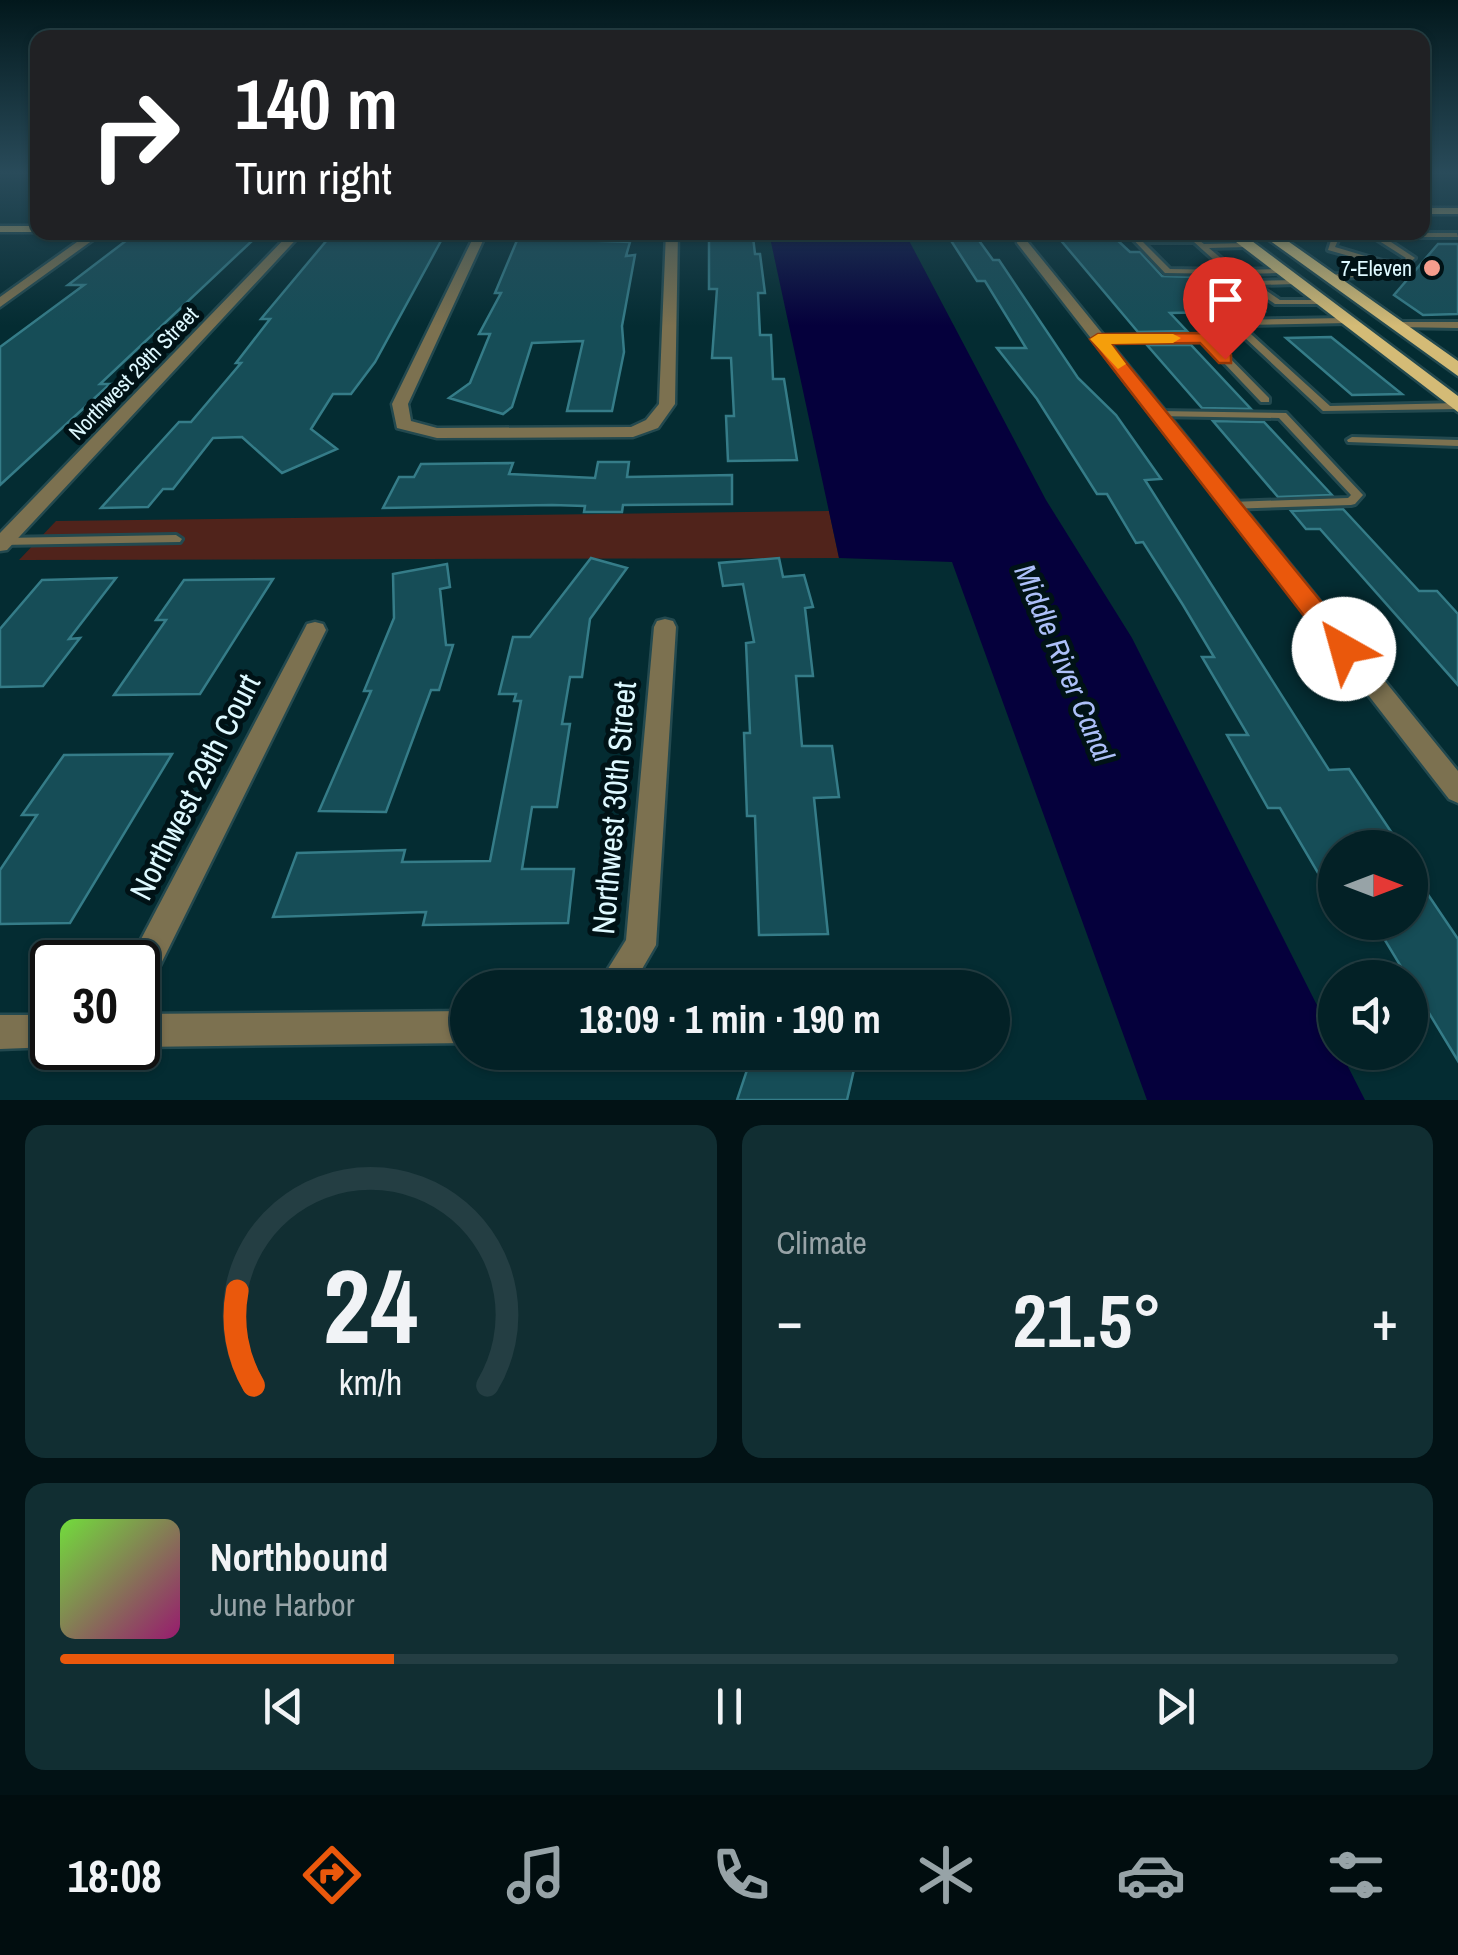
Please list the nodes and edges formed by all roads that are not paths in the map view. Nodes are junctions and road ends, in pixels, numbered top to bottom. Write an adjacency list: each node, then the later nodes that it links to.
1 (1430, 223): 5 (lane)
2 (0, 229): 3 (main road)
3 (30, 229)
4 (1430, 235): 5 (lane)
5 (1457, 236)
6 (88, 240): 25 (street)
7 (290, 240): 38 (street, Northwest 29th Street)
8 (478, 240): 9 (street)
9 (672, 240)
10 (1025, 240): 29 (street)
11 (1137, 240): 12 (lane); 20 (lane)
12 (1172, 240): 18 (lane)
13 (1240, 240): 17 (main road)
14 (1277, 240): 22 (main road)
15 (1334, 240): 19 (lane)
16 (1382, 240): 19 (lane)
17 (1247, 245): 18 (lane); 21 (main road)
18 (1202, 246): 20 (lane)
19 (1381, 263): 22 (lane)
20 (1233, 272): 21 (lane); 23 (lane)
21 (1288, 277): 23 (lane); 24 (main road)
22 (1328, 277): 28 (main road)
23 (1253, 283): 24 (lane)
24 (1322, 302): 26 (main road)
25 (0, 303)
26 (1346, 321): 32 (main road); 32 (lane)
27 (1458, 324): 28 (lane)
28 (1396, 325): 30 (main road)
29 (1098, 339): 31 (lane); 33 (street)
30 (1458, 370)
31 (1265, 400)
32 (1458, 406)
33 (1158, 414): 36 (street); 36 (lane)
34 (1352, 440): 35 (lane)
35 (1458, 443)
36 (1231, 506): 41 (street)
37 (176, 539): 38 (lane)
38 (1, 544)
39 (665, 626): 43 (street, Northwest 30th Street)
40 (315, 630): 42 (street, Northwest 29th Court)
41 (1458, 792)
42 (157, 940)
43 (624, 970)
44 (450, 1028): 46 (street)
45 (30, 1031): 47 (street)
46 (160, 1031)
47 (0, 1032)

